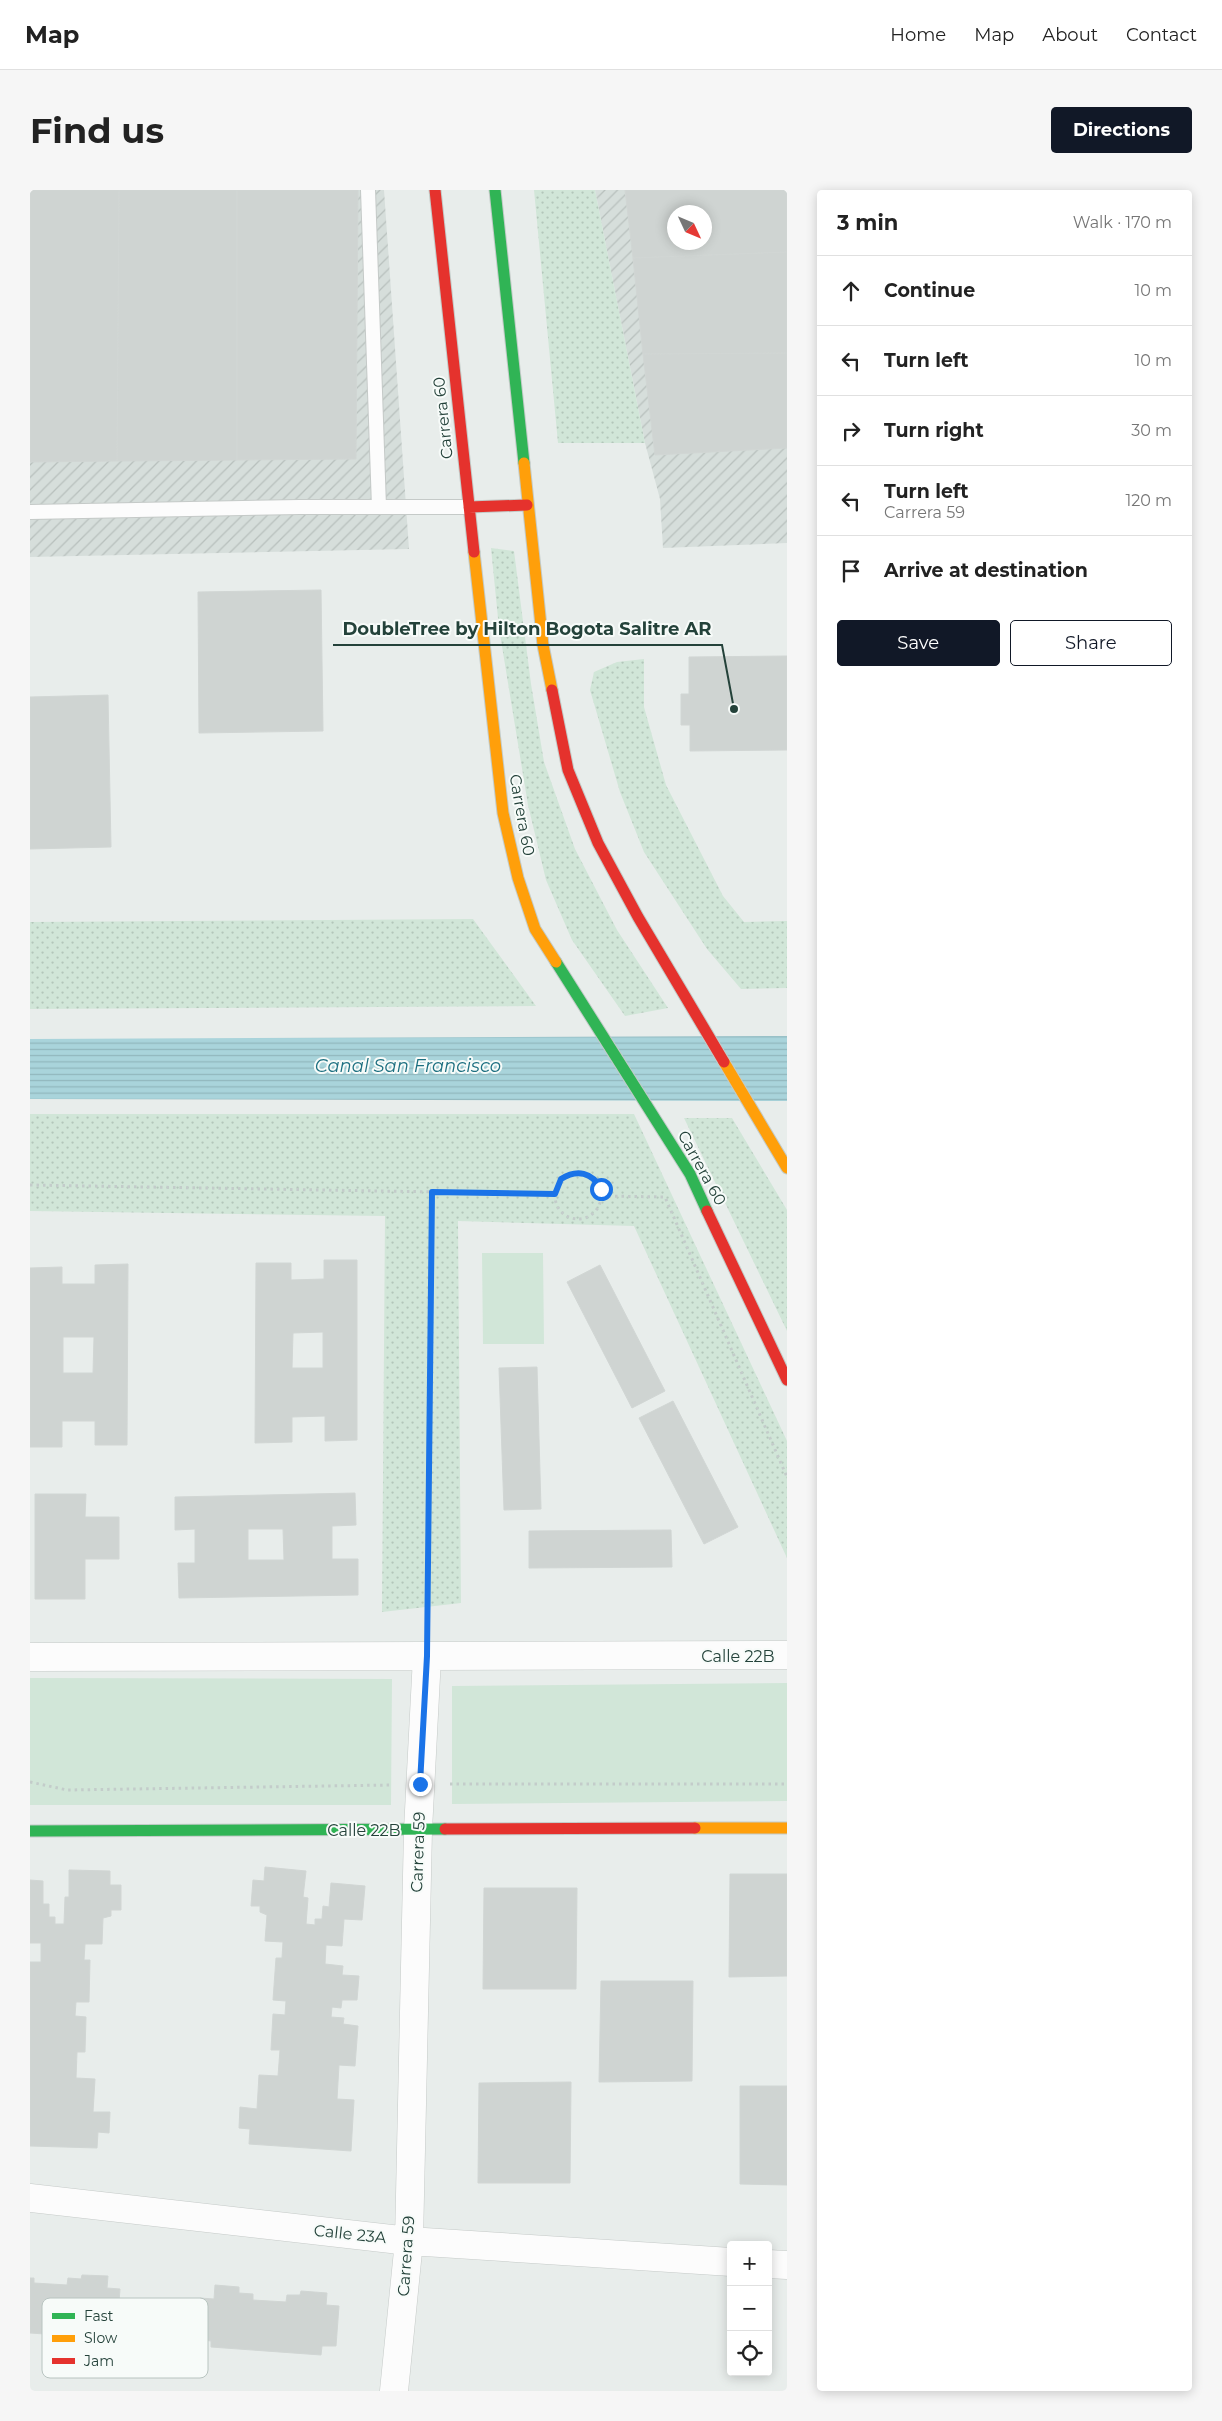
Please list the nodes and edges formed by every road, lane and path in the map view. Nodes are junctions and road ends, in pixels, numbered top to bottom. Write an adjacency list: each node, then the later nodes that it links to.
1 (368, 190): 5 (lane)
2 (435, 190): 6 (street, Carrera 60)
3 (495, 190): 4 (street)
4 (527, 505): 6 (street); 8 (street)
5 (379, 507): 6 (lane); 7 (lane)
6 (469, 507): 13 (street, Carrera 60)
7 (30, 512)
8 (787, 1168)
9 (30, 1185): 10 (path)
10 (432, 1192): 11 (path); 15 (path)
11 (555, 1194): 12 (path); 12 (path)
12 (602, 1196): 14 (path)
13 (787, 1380)
14 (787, 1476)
15 (427, 1656): 16 (street, Calle 22B); 17 (street, Calle 22B); 19 (street, Carrera 59)
16 (787, 1656)
17 (30, 1658)
18 (787, 1828): 19 (street, Calle 22B)
19 (418, 1830): 20 (street, Calle 22B); 22 (street, Carrera 59)
20 (30, 1831)
21 (30, 2198): 22 (street, Calle 23A)
22 (409, 2241): 23 (street, Calle 23A); 26 (street, Carrera 59)
23 (727, 2262)
24 (772, 2264): 25 (street)
25 (787, 2265)
26 (394, 2391)

